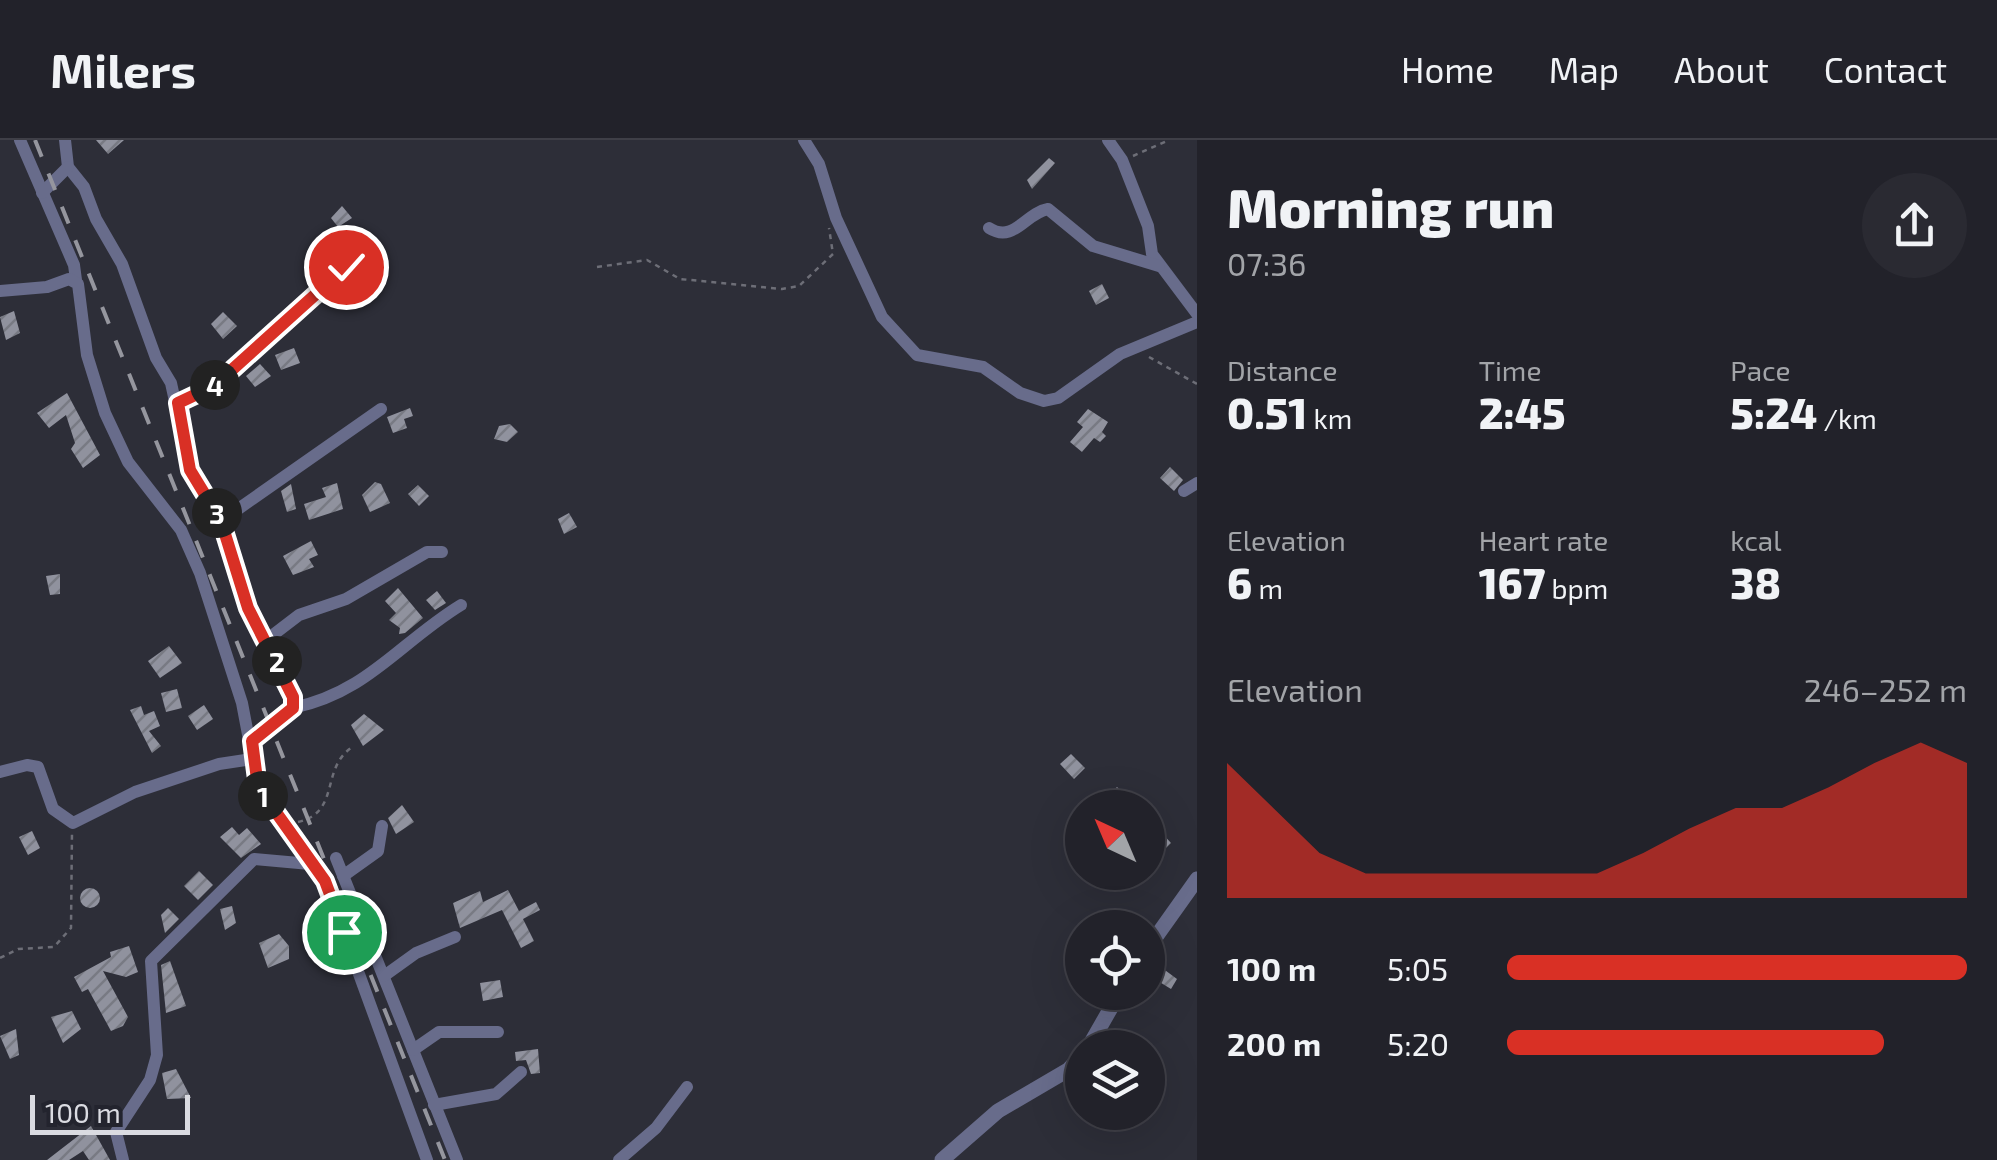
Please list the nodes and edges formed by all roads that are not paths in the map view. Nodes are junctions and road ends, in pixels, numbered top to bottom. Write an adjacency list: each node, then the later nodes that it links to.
1 (20, 140): 6 (street)
2 (65, 140): 5 (street)
3 (804, 140): 13 (street)
4 (1108, 140): 8 (street)
5 (68, 168): 6 (street); 14 (street)
6 (42, 194): 10 (street)
7 (988, 228): 8 (street)
8 (1160, 266): 12 (street)
9 (346, 267): 14 (street)
10 (76, 280): 11 (street); 23 (street)
11 (0, 291)
12 (1197, 314)
13 (1197, 322)
14 (178, 403): 18 (street)
15 (381, 409): 18 (street)
16 (1197, 483): 17 (street)
17 (1184, 491)
18 (221, 521): 21 (street)
19 (442, 552): 21 (street)
20 (462, 605): 22 (street)
21 (265, 641): 22 (street)
22 (293, 708): 23 (street)
23 (252, 741): 24 (street)
24 (252, 759): 25 (street); 28 (street)
25 (0, 772)
26 (382, 826): 29 (street)
27 (336, 858): 29 (street)
28 (310, 864): 40 (street); 41 (street)
29 (343, 876): 33 (street)
30 (1197, 879): 31 (street)
31 (1165, 924)
32 (455, 937): 33 (street)
33 (384, 976): 35 (street)
34 (498, 1032): 35 (street)
35 (413, 1050): 39 (street)
36 (521, 1072): 39 (street)
37 (1065, 1072): 44 (street)
38 (687, 1087): 43 (street)
39 (434, 1105): 42 (street)
40 (123, 1160)
41 (427, 1160)
42 (457, 1160)
43 (618, 1160)
44 (942, 1160)

